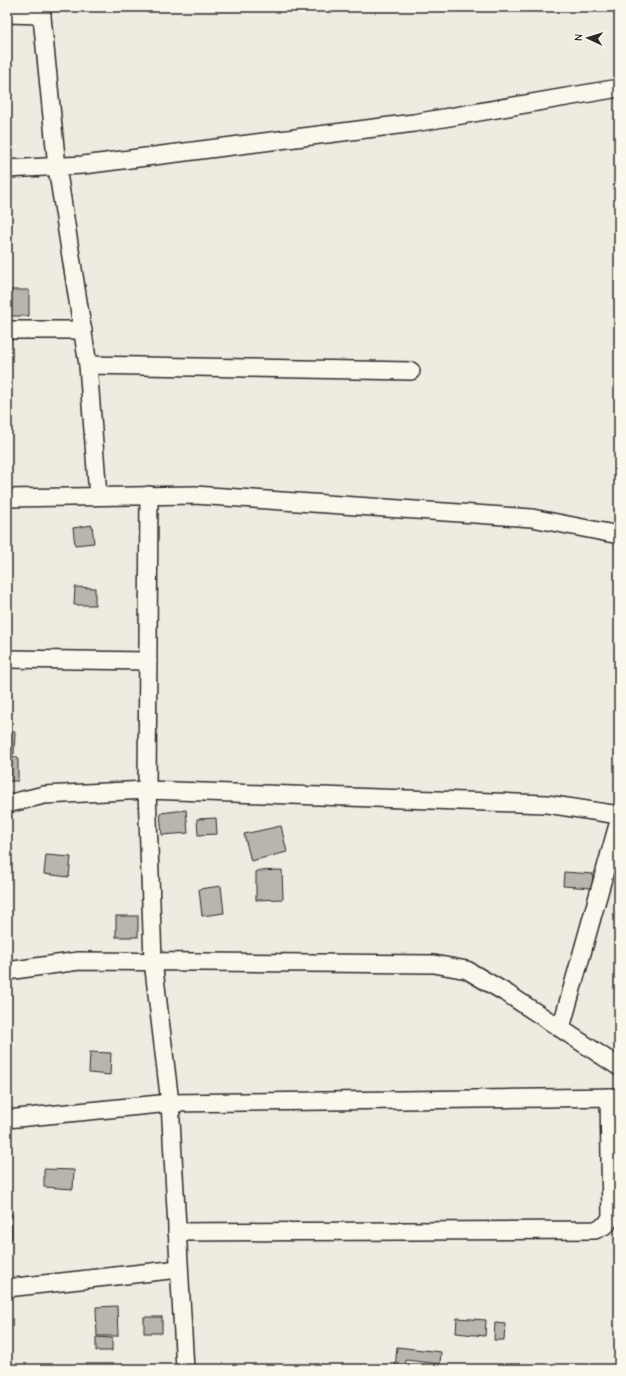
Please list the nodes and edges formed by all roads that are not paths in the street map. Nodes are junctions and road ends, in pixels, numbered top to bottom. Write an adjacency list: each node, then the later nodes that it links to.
1 (42, 11): 2 (street); 4 (street)
2 (7, 14)
3 (619, 88): 4 (street)
4 (57, 167): 5 (street); 7 (street)
5 (7, 169)
6 (7, 330): 7 (street)
7 (83, 330): 8 (street)
8 (88, 365): 9 (street); 11 (street)
9 (411, 371)
10 (149, 495): 11 (street); 13 (street); 15 (street)
11 (98, 496): 12 (street)
12 (7, 498)
13 (619, 535)
14 (7, 659): 15 (street)
15 (148, 661): 16 (street)
16 (146, 790): 17 (street); 18 (street); 20 (street)
17 (7, 804)
18 (619, 815)
19 (619, 821): 22 (street)
20 (153, 961): 21 (street); 22 (street); 25 (street)
21 (7, 971)
22 (560, 1028): 23 (street)
23 (619, 1066)
24 (614, 1097): 25 (street); 27 (street)
25 (170, 1103): 26 (street); 27 (street)
26 (7, 1119)
27 (177, 1232): 28 (street)
28 (179, 1269): 29 (street); 30 (street)
29 (7, 1288)
30 (185, 1369)

